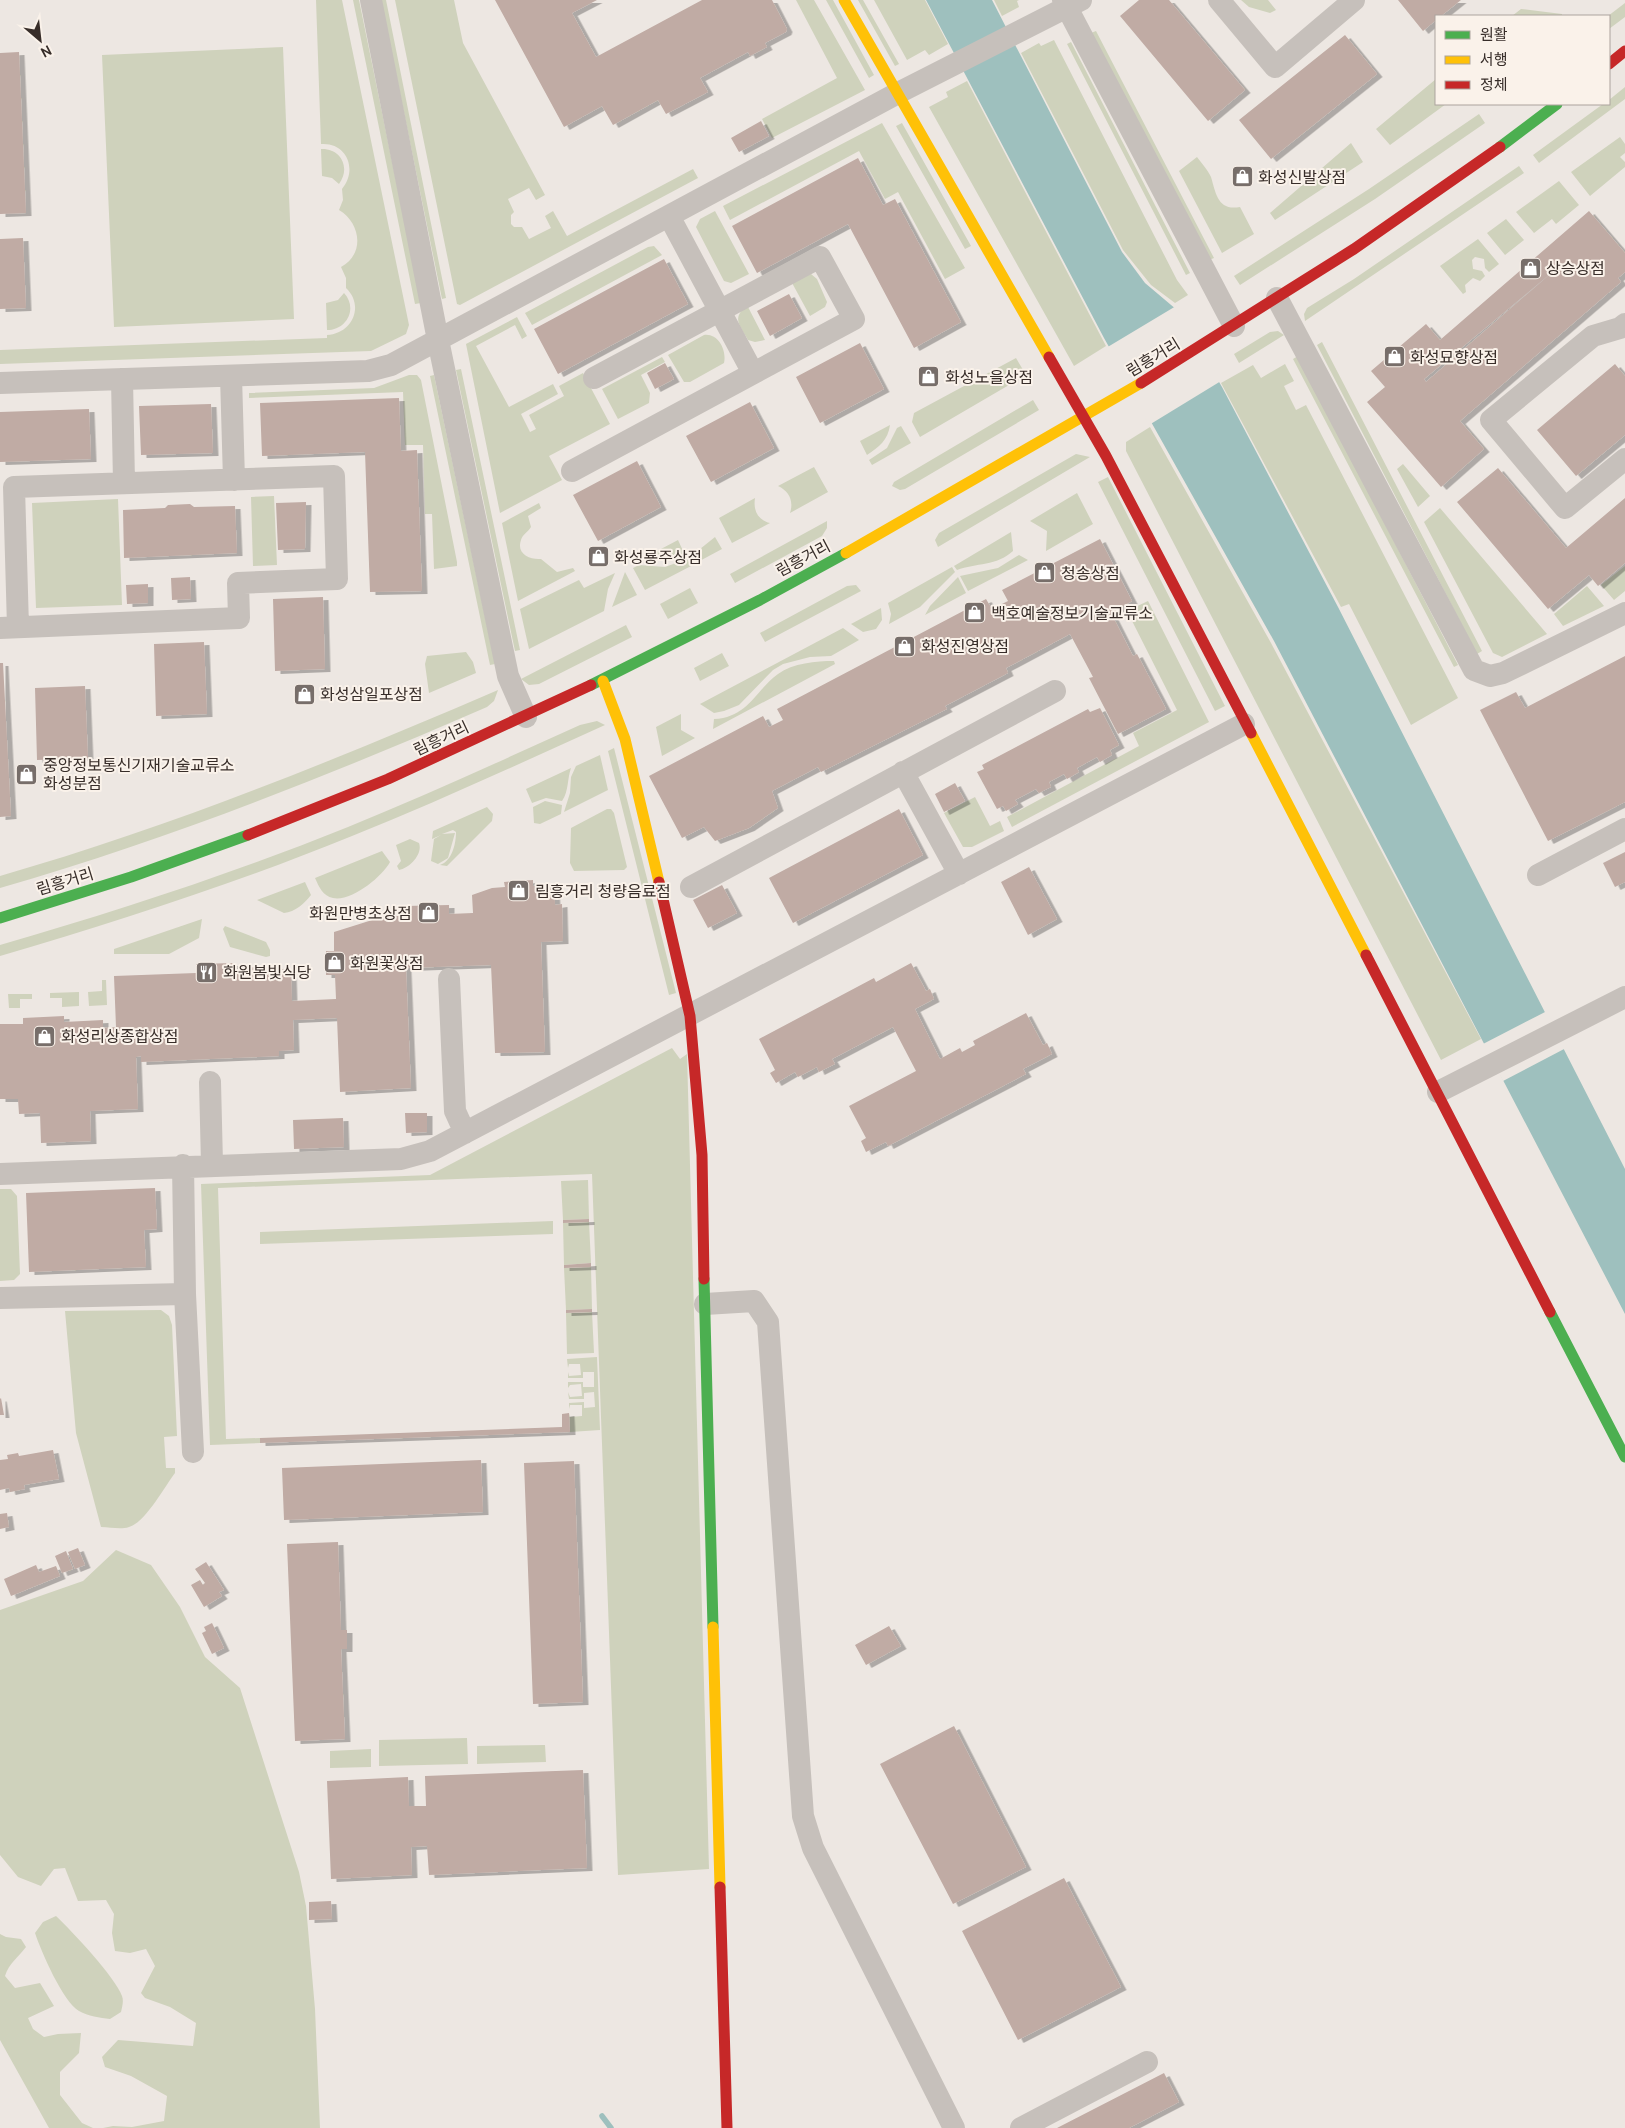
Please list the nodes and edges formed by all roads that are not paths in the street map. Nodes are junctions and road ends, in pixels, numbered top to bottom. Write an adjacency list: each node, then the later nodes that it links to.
1 (370, 0): 15 (street)
2 (844, 0): 8 (street)
3 (1219, 0): 4 (street)
4 (1354, 0)
5 (1070, 2): 8 (street); 13 (street)
6 (1625, 51): 7 (street)
7 (1610, 63)
8 (896, 94): 10 (street); 21 (street)
9 (1556, 105): 11 (street, 림흥거리)
10 (669, 216): 12 (street); 15 (street)
11 (1277, 298): 13 (street, 림흥거리); 26 (street)
12 (720, 311): 16 (street); 16 (street); 18 (street)
13 (1234, 326): 21 (street, 림흥거리)
14 (1623, 328): 22 (street)
15 (438, 340): 17 (street); 30 (street)
16 (753, 373): 23 (street)
17 (231, 376): 19 (street); 24 (street)
18 (594, 378)
19 (122, 379): 20 (street); 25 (street)
20 (0, 383)
21 (1083, 418): 28 (street, 림흥거리); 31 (street)
22 (1625, 459)
23 (572, 470)
24 (234, 480): 25 (street); 27 (street)
25 (124, 484): 27 (street)
26 (1625, 612)
27 (9, 627)
28 (603, 681): 30 (street, 림흥거리); 40 (street)
29 (1055, 691): 32 (street)
30 (526, 717): 37 (street, 림흥거리)
31 (1244, 724): 34 (street); 42 (street)
32 (903, 772): 34 (street); 36 (street)
33 (1625, 829): 35 (street)
34 (959, 874): 40 (street)
35 (1538, 875)
36 (690, 887)
37 (0, 918)
38 (449, 979): 43 (street)
39 (1625, 997): 42 (street)
40 (690, 1016): 43 (street); 49 (street)
41 (210, 1082): 44 (street)
42 (1438, 1092): 51 (street)
43 (465, 1133): 44 (street)
44 (212, 1164): 45 (street)
45 (182, 1166): 46 (street); 47 (street)
46 (0, 1174)
47 (185, 1294): 48 (street); 50 (street)
48 (0, 1298)
49 (705, 1304): 53 (street); 54 (street)
50 (193, 1452)
51 (1625, 1457)
52 (1147, 2062): 55 (street)
53 (728, 2128)
54 (954, 2128)
55 (1021, 2128)

